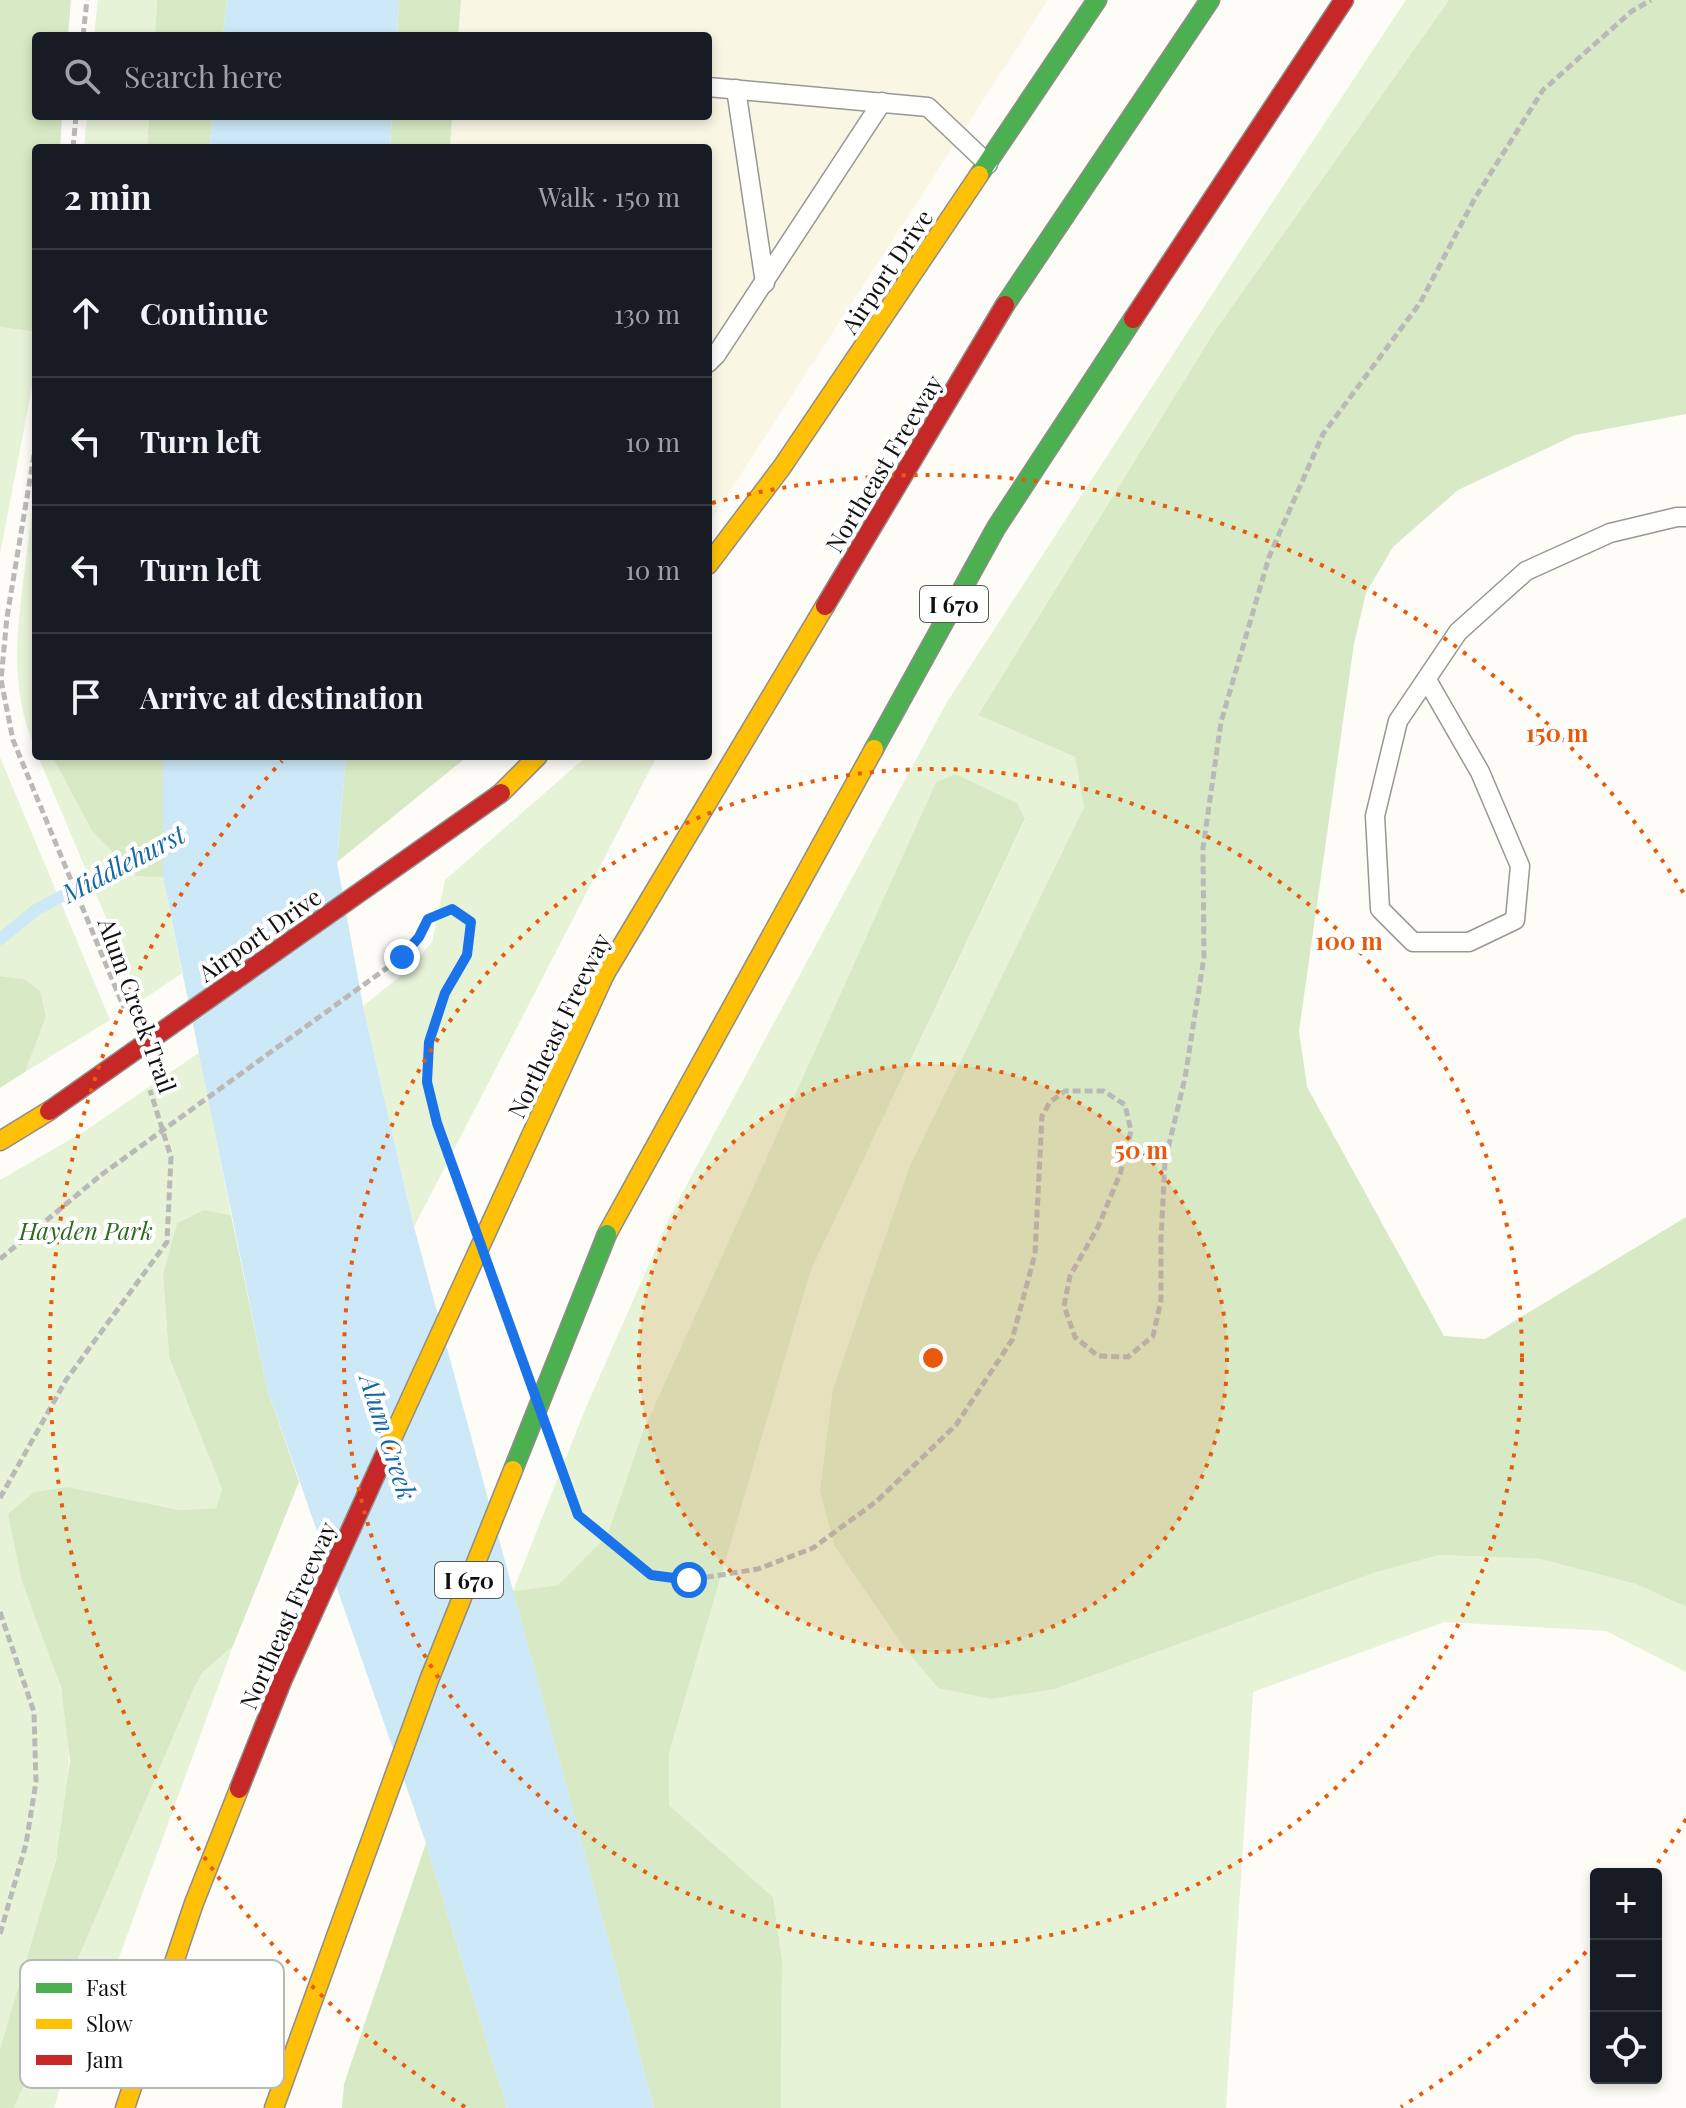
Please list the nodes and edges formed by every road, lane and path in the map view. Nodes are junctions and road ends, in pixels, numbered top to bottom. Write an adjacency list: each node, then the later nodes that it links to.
1 (87, 0): 6 (path)
2 (1097, 0): 12 (main road, Airport Drive)
3 (1210, 0): 32 (main road, Northeast Freeway, bridge)
4 (1344, 0): 30 (main road, I 670, bridge)
5 (1651, 0): 27 (path)
6 (83, 32)
7 (712, 87): 8 (lane)
8 (736, 89): 9 (lane); 13 (lane)
9 (882, 102): 12 (lane); 13 (lane)
10 (76, 120): 11 (path)
11 (73, 144)
12 (988, 164): 17 (main road, Airport Drive)
13 (765, 283): 14 (lane)
14 (712, 359)
15 (32, 467): 20 (path, Alum Creek Trail)
16 (1686, 517): 18 (lane)
17 (712, 560)
18 (1427, 680): 18 (lane)
19 (534, 760): 22 (main road, Airport Drive, bridge)
20 (126, 1015)
21 (149, 1086): 28 (path, Alum Creek Trail)
22 (0, 1141)
23 (463, 1195): 24 (path, bridge)
24 (0, 1259)
25 (500, 1297): 26 (path)
26 (521, 1355)
27 (557, 1457)
28 (0, 1498)
29 (0, 1612): 31 (path)
30 (339, 1928): 33 (main road); 34 (main road, I 670)
31 (0, 1934)
32 (175, 1960)
33 (304, 2078)
34 (284, 2080)
35 (132, 2088): 37 (main road, Northeast Freeway, bridge)
36 (281, 2088): 38 (main road, I 670)
37 (125, 2108)
38 (274, 2108)

